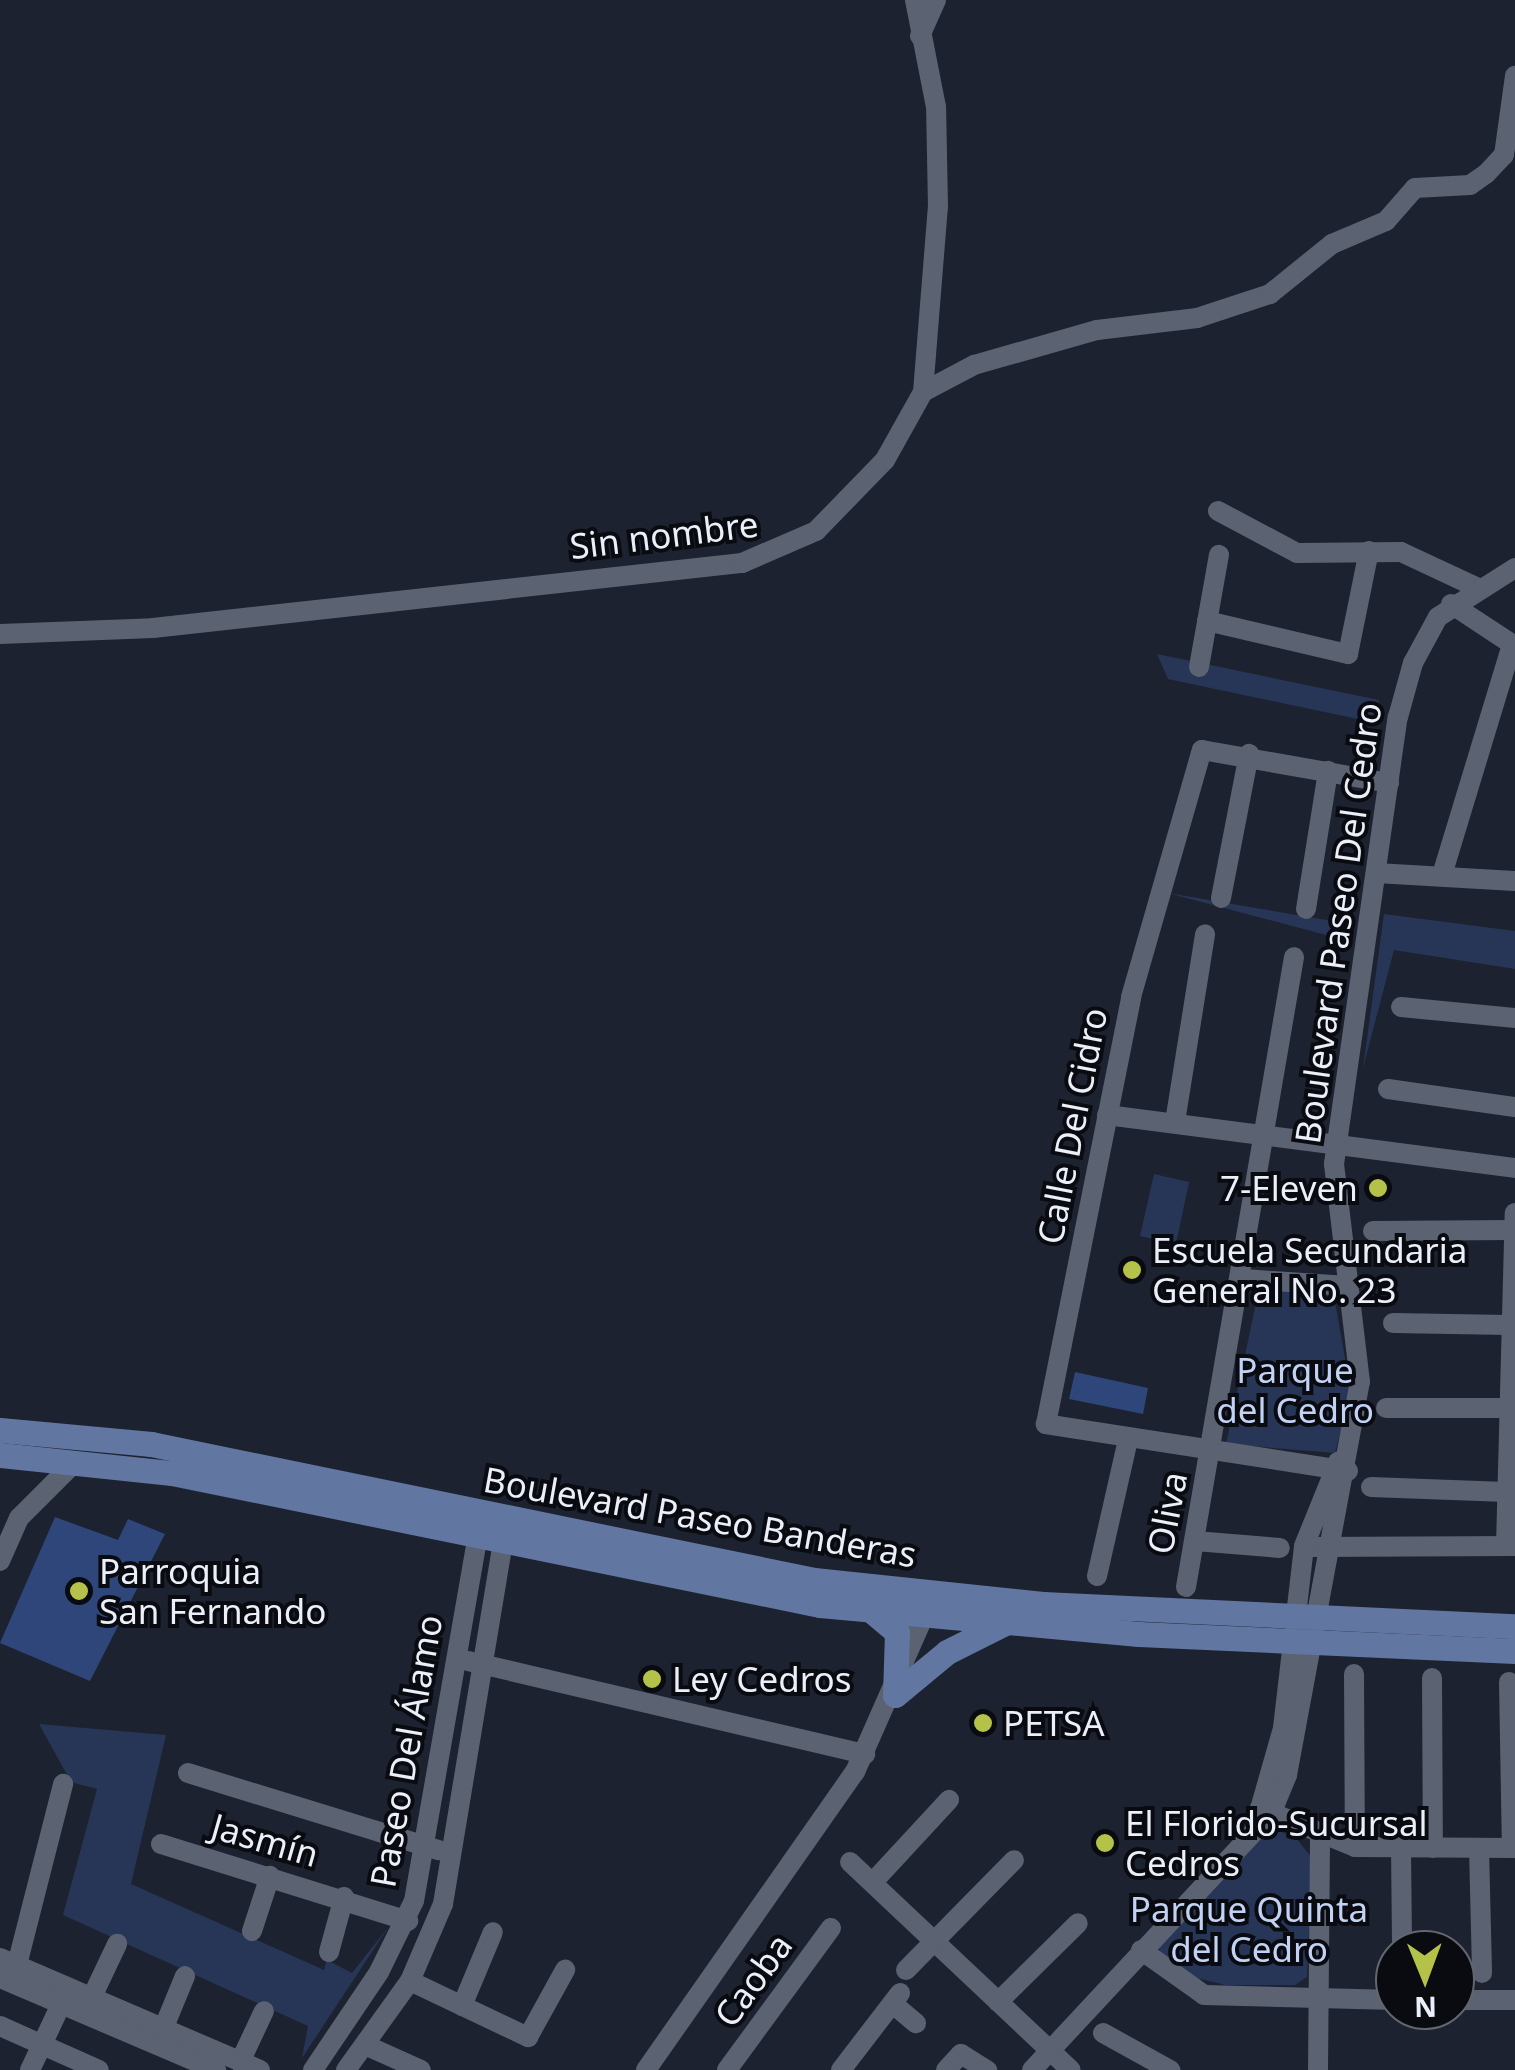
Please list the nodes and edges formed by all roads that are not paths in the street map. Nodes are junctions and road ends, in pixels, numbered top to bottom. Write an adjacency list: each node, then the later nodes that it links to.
1 (915, 0): 3 (street, Sin nombre)
2 (936, 0): 3 (street)
3 (920, 38): 5 (street, Sin nombre)
4 (1515, 76): 5 (street)
5 (922, 392): 13 (street, Sin nombre)
6 (1218, 510): 7 (street)
7 (1369, 551): 10 (street); 12 (street)
8 (1219, 555): 12 (street)
9 (1515, 568): 10 (street, Boulevard Paseo Del Cedro)
10 (1476, 587): 11 (street, Boulevard Paseo Del Cedro)
11 (1451, 604): 14 (street); 18 (street, Boulevard Paseo Del Cedro)
12 (1207, 621): 15 (street)
13 (0, 634)
14 (1513, 645): 20 (street)
15 (1199, 667)
16 (1249, 754): 17 (street, Calle Del Cidro); 22 (street); 30 (street, Calle Del Cidro)
17 (1328, 771): 18 (street, Calle Del Cidro); 23 (street)
18 (1389, 783): 19 (street, Boulevard Paseo Del Cedro)
19 (1376, 873): 20 (street); 33 (street, Boulevard Paseo Del Cedro)
20 (1442, 875): 21 (street)
21 (1515, 881)
22 (1221, 898)
23 (1306, 909)
24 (1205, 934): 31 (street)
25 (1294, 957): 32 (street, Oliva)
26 (1400, 1008): 27 (street)
27 (1515, 1018)
28 (1388, 1089): 29 (street)
29 (1515, 1107)
30 (1107, 1115): 31 (street); 45 (street, Calle Del Cidro)
31 (1175, 1122): 32 (street)
32 (1269, 1135): 33 (street); 37 (street, Oliva)
33 (1337, 1141): 34 (street); 38 (street, Boulevard Paseo Del Cedro)
34 (1515, 1168)
35 (1513, 1222): 36 (street); 40 (street)
36 (1374, 1231)
37 (1244, 1279): 38 (street); 46 (street, Oliva)
38 (1348, 1286): 49 (street, Boulevard Paseo Del Cedro)
39 (1393, 1323): 40 (street)
40 (1508, 1324): 41 (street)
41 (1511, 1370): 43 (street)
42 (1386, 1408): 43 (street)
43 (1506, 1408): 51 (street)
44 (0, 1430): 52 (main road, Boulevard Paseo Banderas)
45 (1128, 1439): 46 (street, Calle Del Cidro); 59 (street)
46 (1212, 1452): 49 (street, Calle Del Cidro); 55 (street, Oliva)
47 (0, 1455): 48 (main road, Boulevard Paseo Banderas)
48 (74, 1462): 52 (main road, Boulevard Paseo Banderas); 58 (street)
49 (1342, 1464): 53 (street); 54 (street)
50 (1371, 1487): 51 (street)
51 (1506, 1492): 56 (street)
52 (491, 1528): 61 (main road, Boulevard Paseo Banderas); 62 (main road, Boulevard Paseo Banderas); 67 (street, Paseo Del Álamo); 68 (street, Paseo Del Álamo)
53 (1306, 1539): 54 (street); 65 (street)
54 (1328, 1540): 56 (street); 65 (street)
55 (1195, 1541): 57 (street); 60 (street, Oliva)
56 (1510, 1546)
57 (1280, 1548)
58 (0, 1561)
59 (1097, 1576)
60 (1186, 1587)
61 (928, 1605): 62 (main road, Boulevard Paseo Banderas); 63 (main road, Boulevard Paseo Banderas); 65 (main road, Boulevard Paseo Banderas); 72 (street)
62 (869, 1610): 72 (main road)
63 (1007, 1623): 65 (main road, Boulevard Paseo Banderas); 72 (main road)
64 (1515, 1626): 65 (main road, Boulevard Paseo Banderas)
65 (1302, 1632): 66 (main road, Boulevard Paseo Banderas); 78 (street)
66 (1515, 1651)
67 (456, 1659): 68 (street); 77 (street, Paseo Del Álamo)
68 (480, 1663): 73 (street); 79 (street, Paseo Del Álamo)
69 (1354, 1674): 83 (street)
70 (1432, 1678): 85 (street)
71 (1510, 1682): 87 (street)
72 (895, 1695): 73 (street)
73 (865, 1754): 135 (street)
74 (188, 1774): 82 (street)
75 (63, 1784): 104 (street)
76 (950, 1800): 92 (street)
77 (434, 1812): 79 (street); 82 (street, Paseo Del Álamo)
78 (1262, 1815): 80 (street); 102 (street)
79 (460, 1816): 88 (street, Paseo Del Álamo)
80 (1320, 1838): 83 (street); 113 (street)
81 (160, 1844): 91 (street, Jasmín)
82 (428, 1846): 88 (street); 94 (street, Paseo Del Álamo)
83 (1355, 1847): 84 (street)
84 (1401, 1848): 85 (street); 97 (street)
85 (1433, 1848): 86 (street)
86 (1480, 1848): 87 (street); 107 (street)
87 (1514, 1848)
88 (453, 1854): 110 (street, Paseo Del Álamo)
89 (1014, 1860): 100 (street)
90 (850, 1862): 92 (street)
91 (270, 1876): 93 (street, Jasmín); 98 (street)
92 (873, 1882): 100 (street)
93 (344, 1898): 94 (street, Jasmín); 103 (street)
94 (408, 1921): 132 (street, Paseo Del Álamo)
95 (1078, 1923): 117 (street)
96 (831, 1928): 136 (street, Caoba)
97 (1402, 1930)
98 (252, 1931)
99 (493, 1932): 118 (street)
100 (934, 1942): 106 (street); 117 (street)
101 (116, 1944): 112 (street)
102 (1141, 1950): 113 (street); 126 (street)
103 (329, 1952)
104 (8, 1961): 111 (street)
105 (565, 1970): 118 (street)
106 (906, 1970)
107 (1482, 1973)
108 (185, 1976): 122 (street)
109 (0, 1978): 111 (street)
110 (410, 1981): 118 (street); 125 (street, Paseo Del Álamo)
111 (65, 1996): 112 (street); 124 (street); 127 (street)
112 (92, 1996): 122 (street)
113 (1319, 2000): 114 (street); 143 (street)
114 (1375, 2000)
115 (1475, 2000): 116 (street)
116 (1515, 2000)
117 (998, 2002): 126 (street)
118 (462, 2006)
119 (264, 2011): 128 (street)
120 (916, 2023): 137 (street)
121 (0, 2026): 124 (street)
122 (164, 2026): 127 (street)
123 (1103, 2033): 142 (street)
124 (42, 2044): 129 (street); 130 (street)
125 (365, 2046): 133 (street, Paseo Del Álamo); 134 (street)
126 (1048, 2050): 140 (street); 141 (street)
127 (180, 2054): 128 (street); 131 (street)
128 (250, 2066)
129 (30, 2070)
130 (98, 2070)
131 (216, 2070)
132 (313, 2070)
133 (346, 2070)
134 (421, 2070)
135 (646, 2070)
136 (727, 2070)
137 (841, 2070)
138 (946, 2070): 139 (street)
139 (987, 2070)
140 (1032, 2070)
141 (1070, 2070)
142 (1170, 2070)
143 (1318, 2070)

